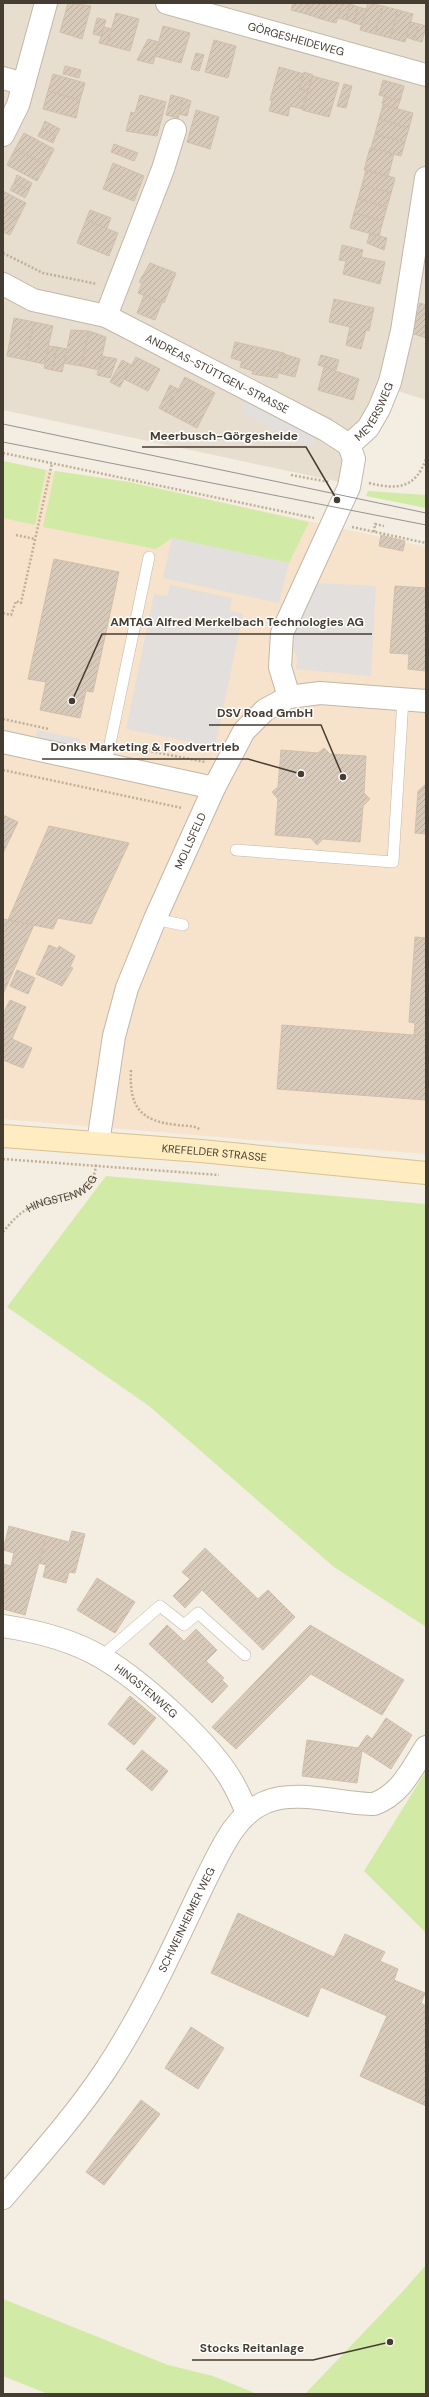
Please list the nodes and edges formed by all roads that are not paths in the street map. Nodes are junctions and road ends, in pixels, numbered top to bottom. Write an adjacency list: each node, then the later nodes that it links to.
1 (46, 3): 5 (street)
2 (166, 3): 3 (street, GÖRGESHEIDEWEG)
3 (426, 75)
4 (3, 78): 5 (street)
5 (24, 84): 7 (street)
6 (175, 130): 10 (street)
7 (3, 135)
8 (426, 178): 11 (street, MEYERSWEG)
9 (3, 284): 10 (street, ANDREAS-STÜTTGEN-STRASSE)
10 (98, 314): 11 (street, ANDREAS-STÜTTGEN-STRASSE)
11 (349, 445): 13 (street, MEYERSWEG)
12 (148, 557): 17 (lane)
13 (289, 697): 14 (street, MOLLSFELD); 18 (street, MOLLSFELD)
14 (403, 699): 15 (street, MOLLSFELD); 19 (lane)
15 (426, 701)
16 (3, 742): 17 (street)
17 (106, 763): 18 (street)
18 (214, 788): 20 (street, MOLLSFELD)
19 (236, 850)
20 (155, 918): 21 (lane); 23 (street, MOLLSFELD)
21 (183, 925)
22 (3, 1136): 23 (main road, KREFELDER STRASSE)
23 (98, 1143): 24 (main road, KREFELDER STRASSE)
24 (426, 1173)
25 (3, 1626): 27 (street, HINGSTENWEG)
26 (246, 1654): 27 (lane)
27 (101, 1657): 29 (street, HINGSTENWEG)
28 (426, 1747): 29 (street, SCHWEINHEIMER WEG)
29 (247, 1813): 30 (street, SCHWEINHEIMER WEG)
30 (3, 2198)

